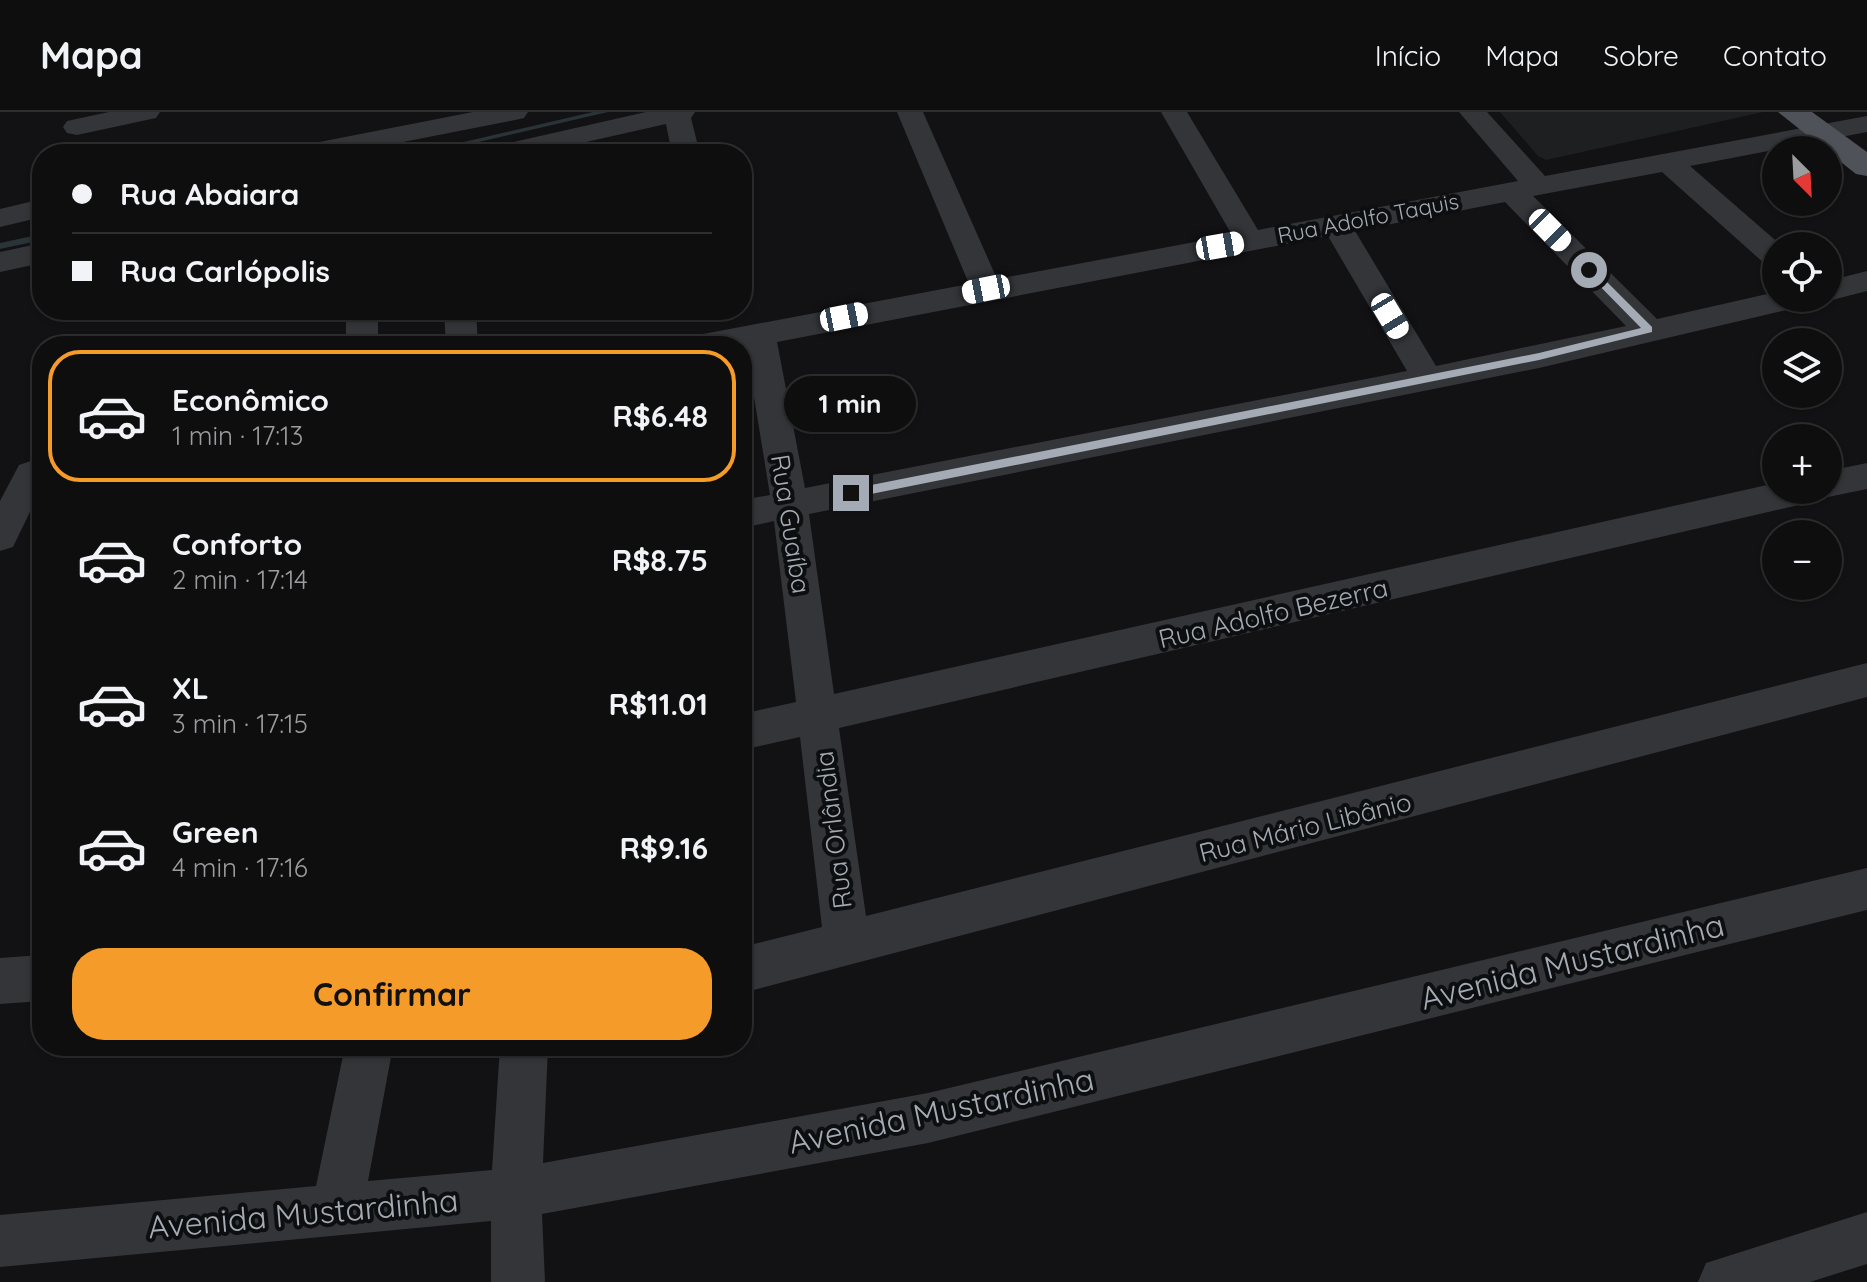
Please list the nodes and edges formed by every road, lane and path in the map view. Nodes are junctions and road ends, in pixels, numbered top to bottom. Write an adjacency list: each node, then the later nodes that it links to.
1 (147, 112): 9 (street)
2 (515, 112): 11 (street)
3 (910, 112): 26 (street)
4 (1174, 112): 20 (street)
5 (1472, 112): 16 (street)
6 (1793, 112): 10 (main road)
7 (680, 113): 12 (street); 13 (street)
8 (1867, 124): 10 (street, Rua Adolfo Taquis)
9 (77, 131)
10 (1821, 132): 14 (street, Rua Adolfo Taquis); 15 (main road)
11 (350, 144)
12 (542, 144)
13 (685, 144)
14 (1666, 160): 16 (street, Rua Adolfo Taquis); 21 (street)
15 (1867, 167)
16 (1524, 187): 19 (street, Rua Adolfo Taquis); 28 (street)
17 (32, 210): 18 (street)
18 (0, 218)
19 (1336, 224): 20 (street, Rua Adolfo Taquis); 30 (street)
20 (1250, 241): 26 (street, Rua Adolfo Taquis)
21 (1762, 245)
22 (32, 255): 23 (street)
23 (0, 262)
24 (1867, 281): 25 (street)
25 (1842, 287)
26 (986, 289): 29 (street, Rua Adolfo Taquis)
27 (1762, 306): 28 (street)
28 (1649, 330): 30 (street)
29 (726, 332)
30 (1427, 378): 36 (street)
31 (752, 402): 36 (street, Rua Guaíba)
32 (24, 476): 38 (street)
33 (1867, 476): 34 (street)
34 (1842, 481)
35 (1762, 499): 40 (street, Rua Adolfo Bezerra)
36 (790, 505): 37 (street); 40 (street, Rua Guaíba)
37 (752, 512)
38 (0, 537)
39 (1867, 680): 43 (street, Rua Mário Libânio)
40 (820, 716): 41 (street, Rua Adolfo Bezerra); 43 (street, Rua Orlândia)
41 (752, 730)
42 (1867, 889): 49 (street, Avenida Mustardinha)
43 (847, 944): 44 (street, Rua Mário Libânio)
44 (752, 968)
45 (32, 979): 46 (street)
46 (0, 981)
47 (367, 1056): 50 (street)
48 (523, 1056): 49 (street)
49 (516, 1193): 50 (street, Avenida Mustardinha); 53 (street)
50 (336, 1212): 52 (street, Avenida Mustardinha)
51 (1867, 1238): 54 (street)
52 (0, 1241)
53 (518, 1282)
54 (1725, 1282)

